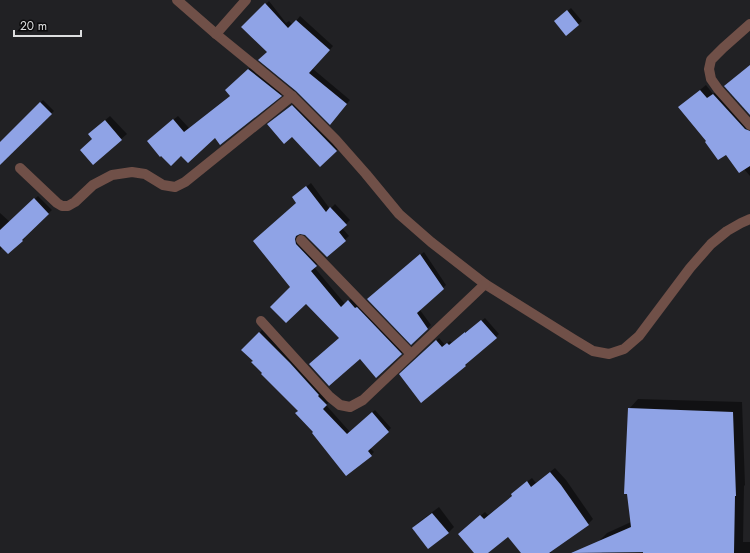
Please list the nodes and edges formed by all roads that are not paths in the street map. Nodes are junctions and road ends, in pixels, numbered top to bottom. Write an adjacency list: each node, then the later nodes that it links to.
1 (177, 0): 4 (street)
2 (246, 0): 4 (street)
3 (750, 24): 6 (street)
4 (216, 34): 5 (street)
5 (292, 96): 7 (street); 10 (street)
6 (750, 125)
7 (20, 168)
8 (750, 219): 10 (street)
9 (301, 240): 12 (street)
10 (485, 284): 12 (street)
11 (261, 321): 12 (street)
12 (411, 354)

